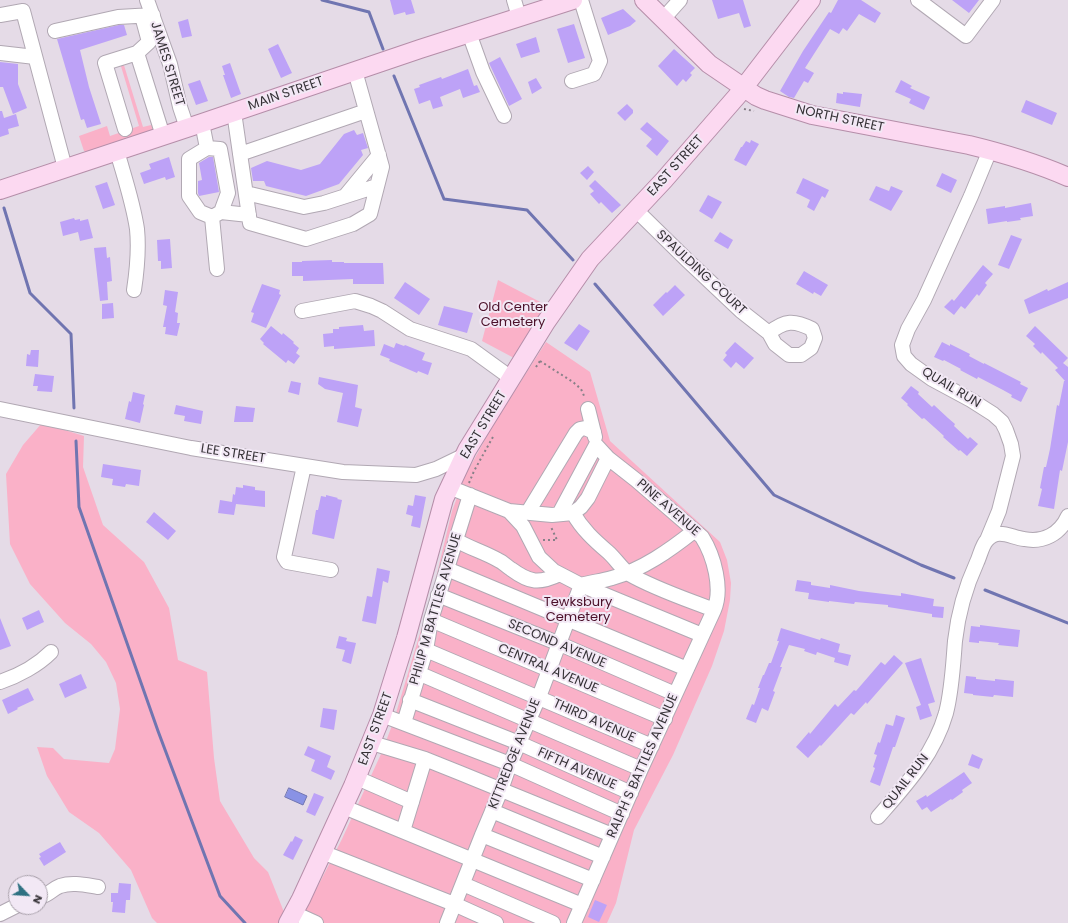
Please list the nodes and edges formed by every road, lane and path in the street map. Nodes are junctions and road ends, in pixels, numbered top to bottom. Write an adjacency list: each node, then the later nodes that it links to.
1 (147, 0): 12 (street, JAMES STREET)
2 (514, 0): 13 (street)
3 (573, 0): 13 (main road, MAIN STREET)
4 (581, 0): 22 (street)
5 (644, 0): 14 (main road, NORTH STREET)
6 (680, 0): 14 (street)
7 (811, 0): 10 (main road, EAST STREET)
8 (918, 0): 9 (street)
9 (993, 0)
10 (799, 7): 23 (main road, EAST STREET)
11 (0, 15): 20 (street)
12 (147, 16): 15 (street); 17 (street, JAMES STREET)
13 (519, 17): 16 (main road, MAIN STREET)
14 (663, 19): 23 (main road, NORTH STREET)
15 (56, 31)
16 (469, 33): 21 (main road, MAIN STREET); 28 (street)
17 (154, 36): 19 (street); 29 (street, JAMES STREET)
18 (0, 53): 20 (street)
19 (138, 54): 30 (street); 31 (street)
20 (35, 57): 37 (street)
21 (355, 71): 25 (street); 26 (main road, MAIN STREET)
22 (572, 80)
23 (744, 88): 33 (main road, NORTH STREET); 43 (main road, EAST STREET)
24 (743, 109): 27 (path)
25 (366, 111): 35 (street); 36 (street)
26 (234, 112): 29 (main road, MAIN STREET); 35 (street)
27 (757, 112)
28 (504, 116)
29 (194, 126): 31 (main road, MAIN STREET); 32 (street, JAMES STREET)
30 (125, 129)
31 (163, 136): 34 (main road, MAIN STREET)
32 (213, 148): 35 (street); 44 (street, JAMES STREET); 44 (street)
33 (990, 150): 38 (main road, NORTH STREET); 70 (street, QUAIL RUN)
34 (117, 151): 37 (main road, MAIN STREET); 47 (street)
35 (240, 151): 41 (street)
36 (379, 155): 39 (street); 42 (street)
37 (65, 168): 40 (main road, MAIN STREET)
38 (1068, 177)
39 (377, 186): 42 (street); 45 (street)
40 (0, 190)
41 (246, 193): 42 (street); 45 (street)
42 (346, 195)
43 (636, 210): 49 (street, SPAULDING COURT); 53 (main road, EAST STREET)
44 (217, 214): 45 (street); 46 (street)
45 (249, 214)
46 (217, 269)
47 (134, 290)
48 (302, 311): 53 (street)
49 (769, 333)
50 (536, 358): 51 (path)
51 (540, 361): 52 (path); 55 (path)
52 (534, 370)
53 (511, 378): 58 (main road, EAST STREET)
54 (0, 409): 60 (street, LEE STREET)
55 (588, 409): 57 (street)
56 (498, 429): 61 (path)
57 (595, 439): 59 (street, PINE AVENUE); 63 (street); 65 (street)
58 (465, 455): 60 (street, LEE STREET); 61 (main road, EAST STREET)
59 (608, 458): 64 (street); 67 (street, PINE AVENUE)
60 (304, 466): 72 (street)
61 (461, 492): 62 (street); 69 (street, PHILIP M BATTLES AVENUE); 91 (main road, EAST STREET)
62 (509, 510): 63 (street); 68 (street)
63 (528, 512): 65 (street)
64 (573, 513): 65 (street); 73 (street)
65 (553, 515): 68 (path)
66 (1068, 516): 70 (street)
67 (694, 531): 73 (street); 77 (street, PINE AVENUE)
68 (529, 538): 74 (street)
69 (456, 540): 71 (street, PHILIP M BATTLES AVENUE); 74 (street)
70 (987, 540): 108 (street, QUAIL RUN)
71 (447, 569): 76 (street, PHILIP M BATTLES AVENUE); 79 (street)
72 (331, 570)
73 (628, 573): 75 (street); 77 (street)
74 (560, 574): 75 (street)
75 (581, 585): 79 (street, KITTREDGE AVENUE); 80 (street)
76 (438, 595): 78 (street, PHILIP M BATTLES AVENUE); 81 (street, SECOND AVENUE)
77 (714, 610): 80 (street, RALPH S BATTLES AVENUE)
78 (431, 620): 82 (street, PHILIP M BATTLES AVENUE); 85 (street, CENTRAL AVENUE)
79 (568, 620): 81 (street, KITTREDGE AVENUE); 84 (street)
80 (702, 635): 84 (street, RALPH S BATTLES AVENUE)
81 (560, 644): 85 (street, KITTREDGE AVENUE); 88 (street, SECOND AVENUE)
82 (426, 650): 86 (street, PHILIP M BATTLES AVENUE); 89 (street, THIRD AVENUE)
83 (51, 652): 87 (street)
84 (687, 669): 88 (street, RALPH S BATTLES AVENUE)
85 (549, 670): 89 (street, KITTREDGE AVENUE); 92 (street, CENTRAL AVENUE)
86 (418, 673): 90 (street, PHILIP M BATTLES AVENUE); 93 (street)
87 (0, 682)
88 (675, 694): 92 (street, RALPH S BATTLES AVENUE)
89 (539, 697): 93 (street, KITTREDGE AVENUE); 97 (street, THIRD AVENUE)
90 (410, 700): 94 (street, PHILIP M BATTLES AVENUE); 96 (street, FIFTH AVENUE)
91 (382, 715): 94 (street); 95 (main road, EAST STREET)
92 (665, 719): 97 (street, RALPH S BATTLES AVENUE)
93 (529, 720): 96 (street, KITTREDGE AVENUE); 100 (street)
94 (404, 723): 99 (street)
95 (372, 743): 98 (street); 101 (main road, EAST STREET)
96 (519, 743): 99 (street, KITTREDGE AVENUE); 103 (street, FIFTH AVENUE)
97 (652, 746): 100 (street, RALPH S BATTLES AVENUE)
98 (425, 759): 102 (street); 104 (street)
99 (510, 764): 102 (street, KITTREDGE AVENUE); 107 (street)
100 (641, 769): 103 (street, RALPH S BATTLES AVENUE)
101 (357, 778): 104 (street); 105 (main road, EAST STREET)
102 (501, 790): 106 (street, KITTREDGE AVENUE); 111 (street)
103 (631, 793): 107 (street, RALPH S BATTLES AVENUE)
104 (412, 802): 109 (street)
105 (344, 807): 109 (street); 112 (main road, EAST STREET)
106 (492, 811): 110 (street, KITTREDGE AVENUE); 113 (street)
107 (622, 814): 111 (street, RALPH S BATTLES AVENUE)
108 (878, 817)
109 (403, 831): 114 (street)
110 (482, 835): 114 (street, KITTREDGE AVENUE); 115 (street)
111 (612, 836): 113 (street, RALPH S BATTLES AVENUE)
112 (322, 852): 119 (street); 121 (main road, EAST STREET)
113 (603, 858): 115 (street, RALPH S BATTLES AVENUE)
114 (472, 860): 116 (street, KITTREDGE AVENUE); 120 (street)
115 (593, 880): 120 (street, RALPH S BATTLES AVENUE)
116 (463, 884): 119 (street, KITTREDGE AVENUE); 125 (street)
117 (98, 887): 118 (street)
118 (48, 894)
119 (454, 904): 123 (street, KITTREDGE AVENUE); 124 (street)
120 (582, 905): 126 (street, RALPH S BATTLES AVENUE)
121 (291, 918): 122 (street)
122 (316, 923)
123 (447, 923)
124 (496, 923)
125 (553, 923)
126 (574, 923)

